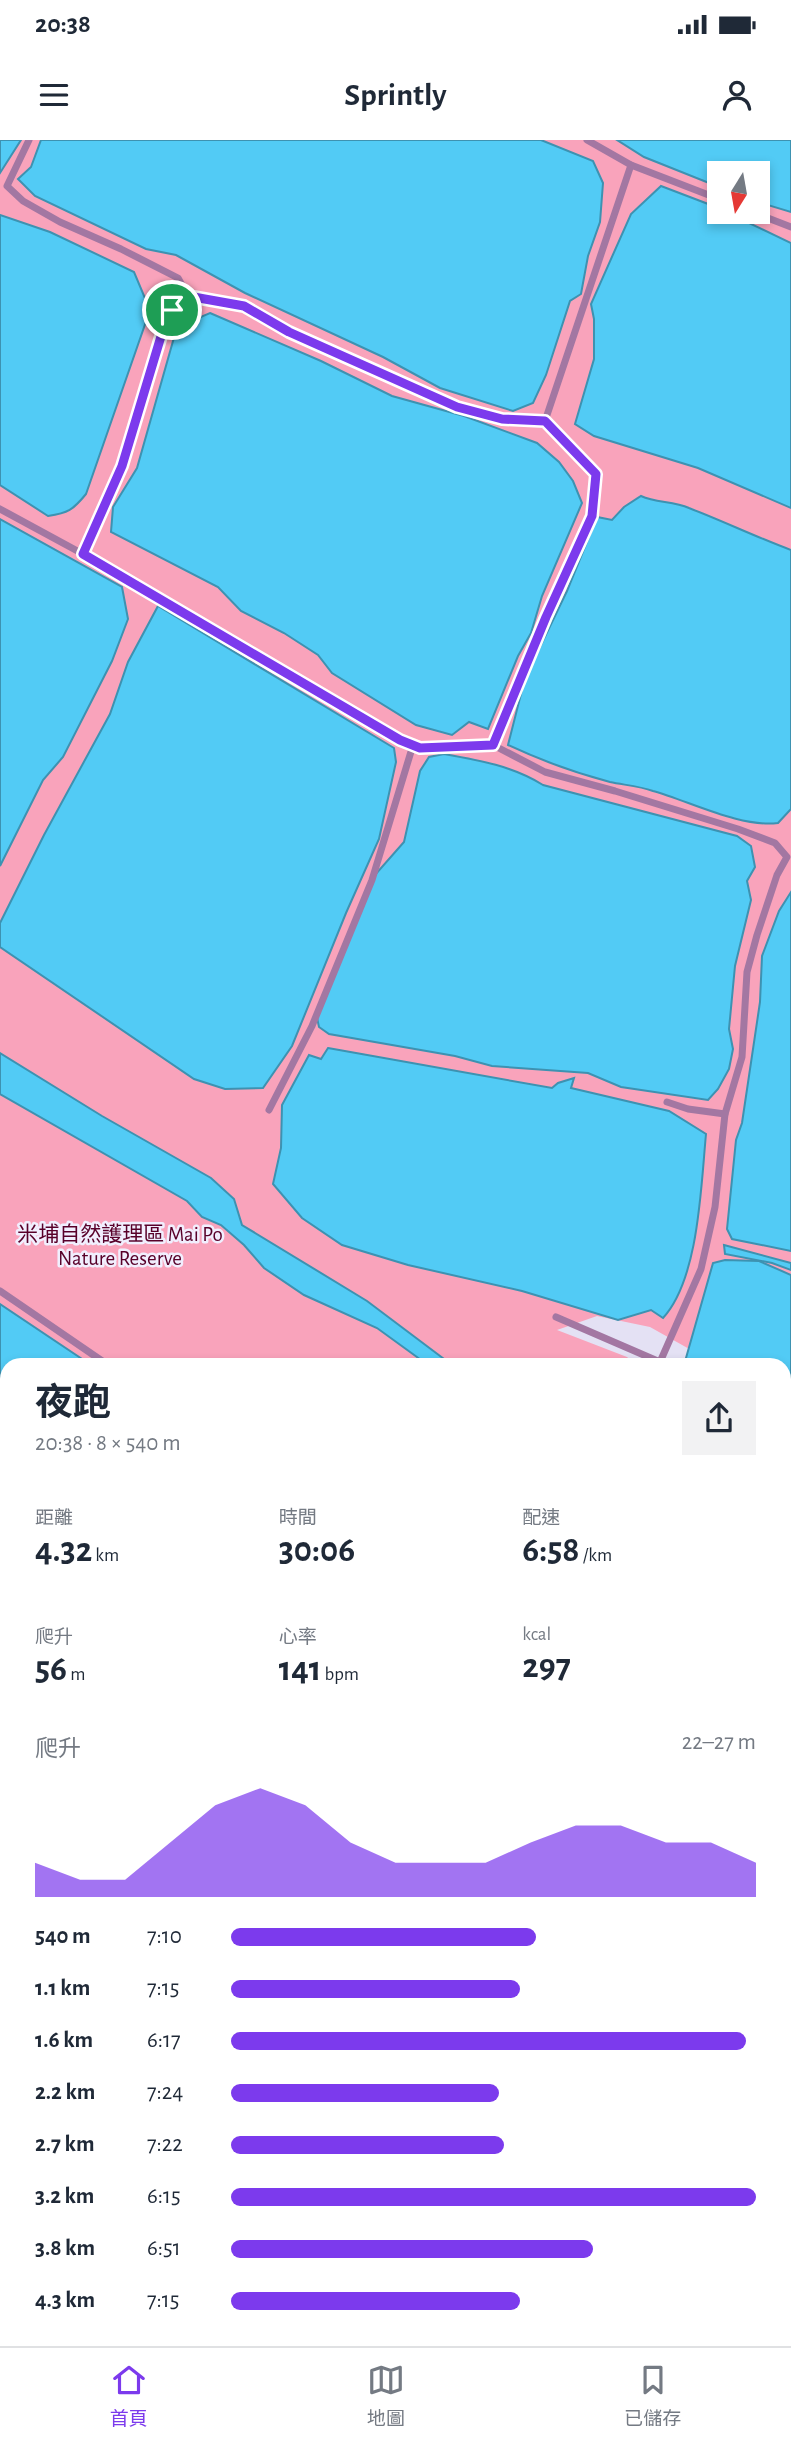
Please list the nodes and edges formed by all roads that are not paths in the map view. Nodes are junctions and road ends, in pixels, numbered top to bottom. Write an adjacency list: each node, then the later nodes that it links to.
1 (29, 140): 4 (lane)
2 (587, 140): 3 (lane)
3 (631, 165): 5 (lane); 9 (lane)
4 (3, 186): 8 (lane)
5 (707, 194)
6 (770, 219): 7 (lane)
7 (791, 227)
8 (188, 296): 9 (lane); 11 (lane)
9 (545, 421): 13 (lane)
10 (0, 509): 11 (lane)
11 (83, 554): 12 (lane)
12 (413, 745): 13 (lane); 15 (lane)
13 (493, 745): 16 (lane)
14 (667, 1102): 16 (lane)
15 (269, 1110)
16 (725, 1114): 21 (lane)
17 (0, 1291): 19 (lane)
18 (556, 1317): 20 (lane)
19 (98, 1358)
20 (651, 1358)
21 (662, 1358)

